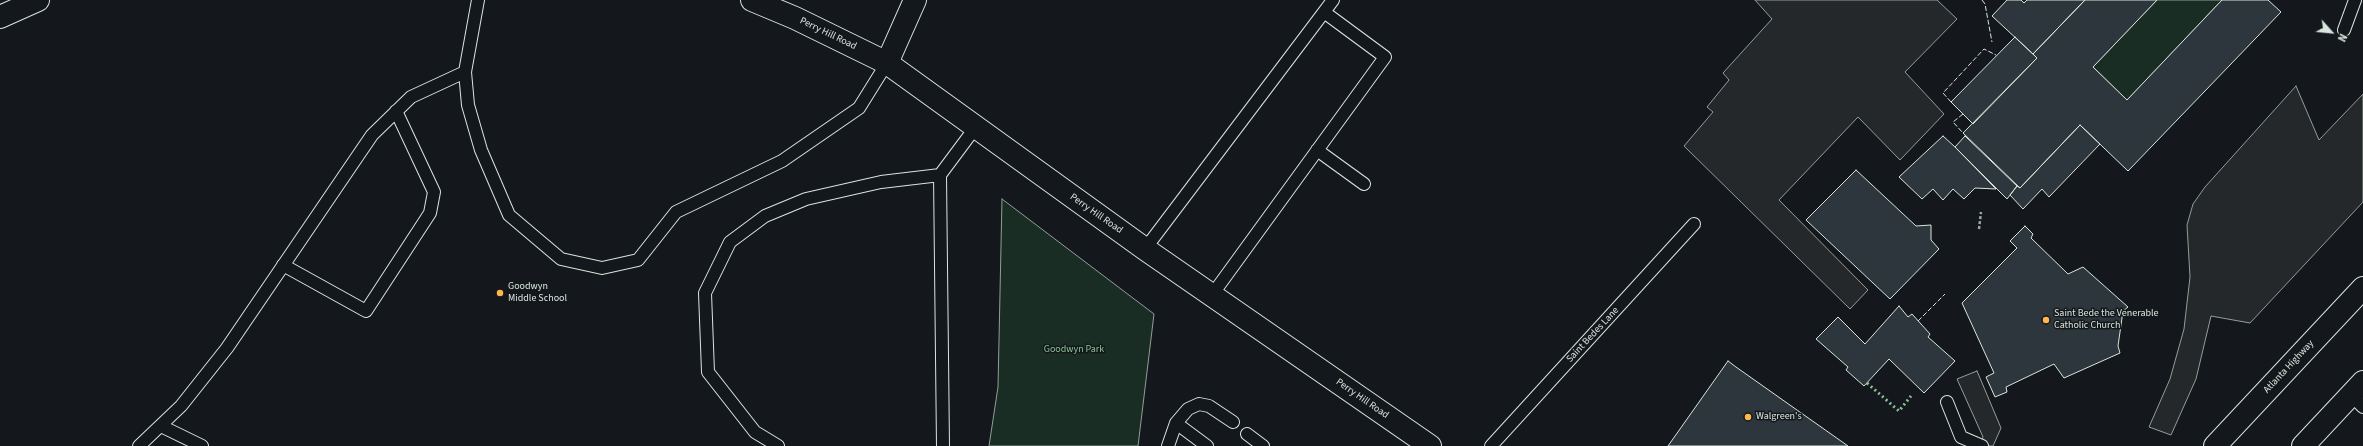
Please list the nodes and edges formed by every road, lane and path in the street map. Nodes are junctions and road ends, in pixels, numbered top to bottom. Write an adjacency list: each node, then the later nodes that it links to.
1 (38, 0): 8 (main road)
2 (478, 0): 11 (lane)
3 (752, 0): 10 (main road, Perry Hill Road)
4 (915, 0): 10 (main road)
5 (1333, 0): 7 (lane)
6 (2355, 0): 9 (lane)
7 (1324, 12): 14 (lane); 20 (lane)
8 (1, 16)
9 (2344, 30)
10 (887, 63): 11 (lane); 13 (main road, Perry Hill Road)
11 (465, 72): 12 (lane)
12 (396, 112): 21 (lane); 21 (lane)
13 (975, 128): 15 (lane); 20 (main road, Perry Hill Road)
14 (1318, 150): 16 (lane); 23 (lane)
15 (940, 175): 32 (lane); 33 (lane)
16 (1364, 184)
17 (1981, 212): 19 (path)
18 (1694, 224): 38 (lane, Saint Bedes Lane)
19 (1979, 229)
20 (1145, 249): 23 (main road, Perry Hill Road)
21 (283, 265): 28 (lane)
22 (2363, 288): 40 (main road, Atlanta Highway)
23 (1212, 295): 37 (main road, Perry Hill Road)
24 (2359, 395): 41 (main road)
25 (1947, 402): 39 (lane)
26 (1233, 422): 27 (lane)
27 (1176, 423): 34 (lane); 35 (lane)
28 (161, 426): 30 (lane); 31 (lane)
29 (1247, 434): 36 (lane)
30 (139, 446)
31 (202, 446)
32 (778, 446)
33 (943, 446)
34 (1168, 446)
35 (1207, 446)
36 (1263, 446)
37 (1430, 446)
38 (1491, 446)
39 (1982, 446)
40 (2215, 446)
41 (2303, 446)

